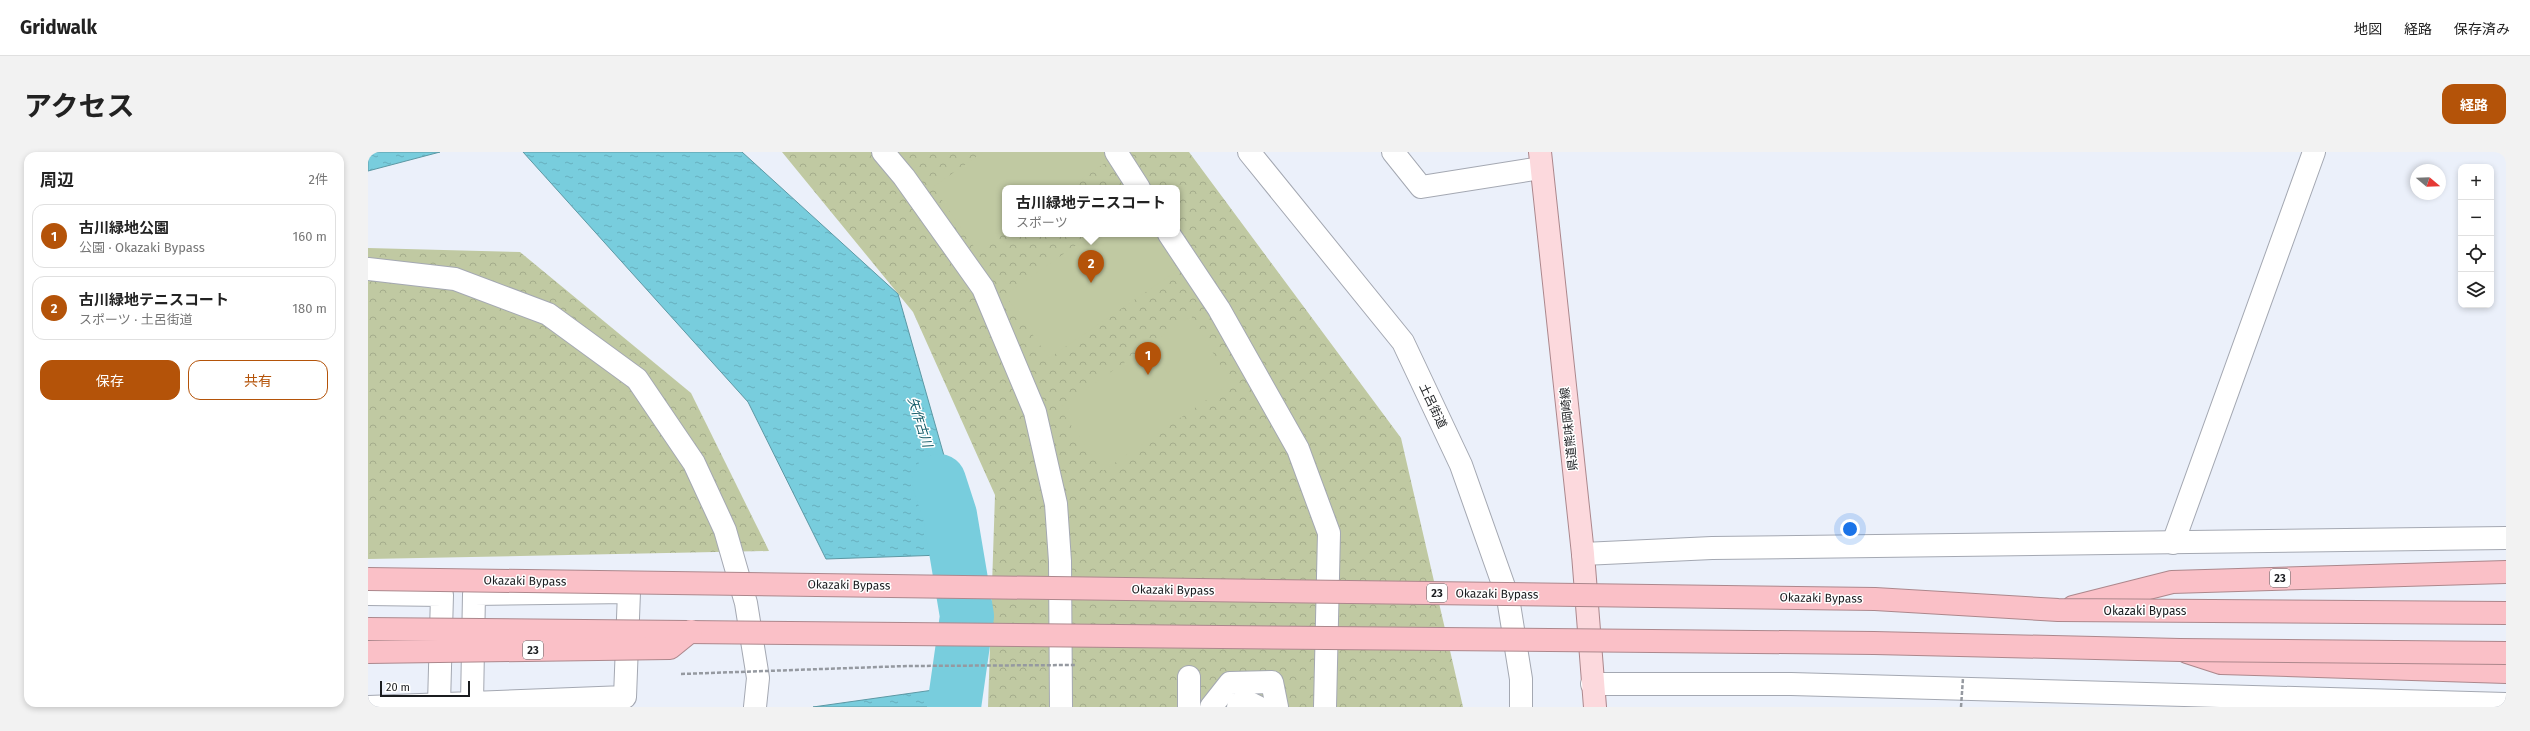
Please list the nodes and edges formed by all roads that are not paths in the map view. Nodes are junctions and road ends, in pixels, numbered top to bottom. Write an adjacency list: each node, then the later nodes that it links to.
1 (883, 152): 33 (street)
2 (1116, 152): 7 (street)
3 (1249, 152): 42 (street, 土呂街道)
4 (1393, 152): 6 (street)
5 (2314, 152): 11 (street)
6 (1540, 160): 12 (main road, 県道熊味岡崎線)
7 (1137, 185)
8 (1171, 237): 34 (street)
9 (368, 269): 36 (street)
10 (2506, 538): 11 (street)
11 (2173, 543): 12 (street)
12 (1583, 554): 29 (main road, 県道熊味岡崎線)
13 (2506, 572): 16 (highway, 23, bridge)
14 (368, 579): 16 (highway, Okazaki Bypass / 23, bridge)
15 (368, 594): 22 (street)
16 (2058, 610): 17 (highway, Okazaki Bypass / 23, bridge)
17 (2506, 613)
18 (368, 629): 19 (highway, 23, bridge)
19 (692, 631): 24 (highway, 23, bridge); 25 (highway, 23, bridge)
20 (368, 640): 22 (street)
21 (473, 640): 23 (street); 23 (street); 30 (street)
22 (441, 641): 31 (street)
23 (627, 642): 30 (street)
24 (2180, 650): 26 (highway, 23, bridge); 27 (highway, 23, bridge)
25 (368, 652)
26 (2506, 653)
27 (2506, 672)
28 (1189, 677): 37 (street)
29 (1592, 684): 32 (street); 43 (main road, 県道熊味岡崎線)
30 (472, 703): 31 (street)
31 (439, 704): 35 (street)
32 (2506, 704)
33 (1064, 705)
34 (1324, 706)
35 (368, 707)
36 (755, 707)
37 (1189, 707)
38 (1211, 707): 41 (street)
39 (1238, 707): 40 (street)
40 (1258, 707)
41 (1277, 707)
42 (1521, 707)
43 (1595, 707)

